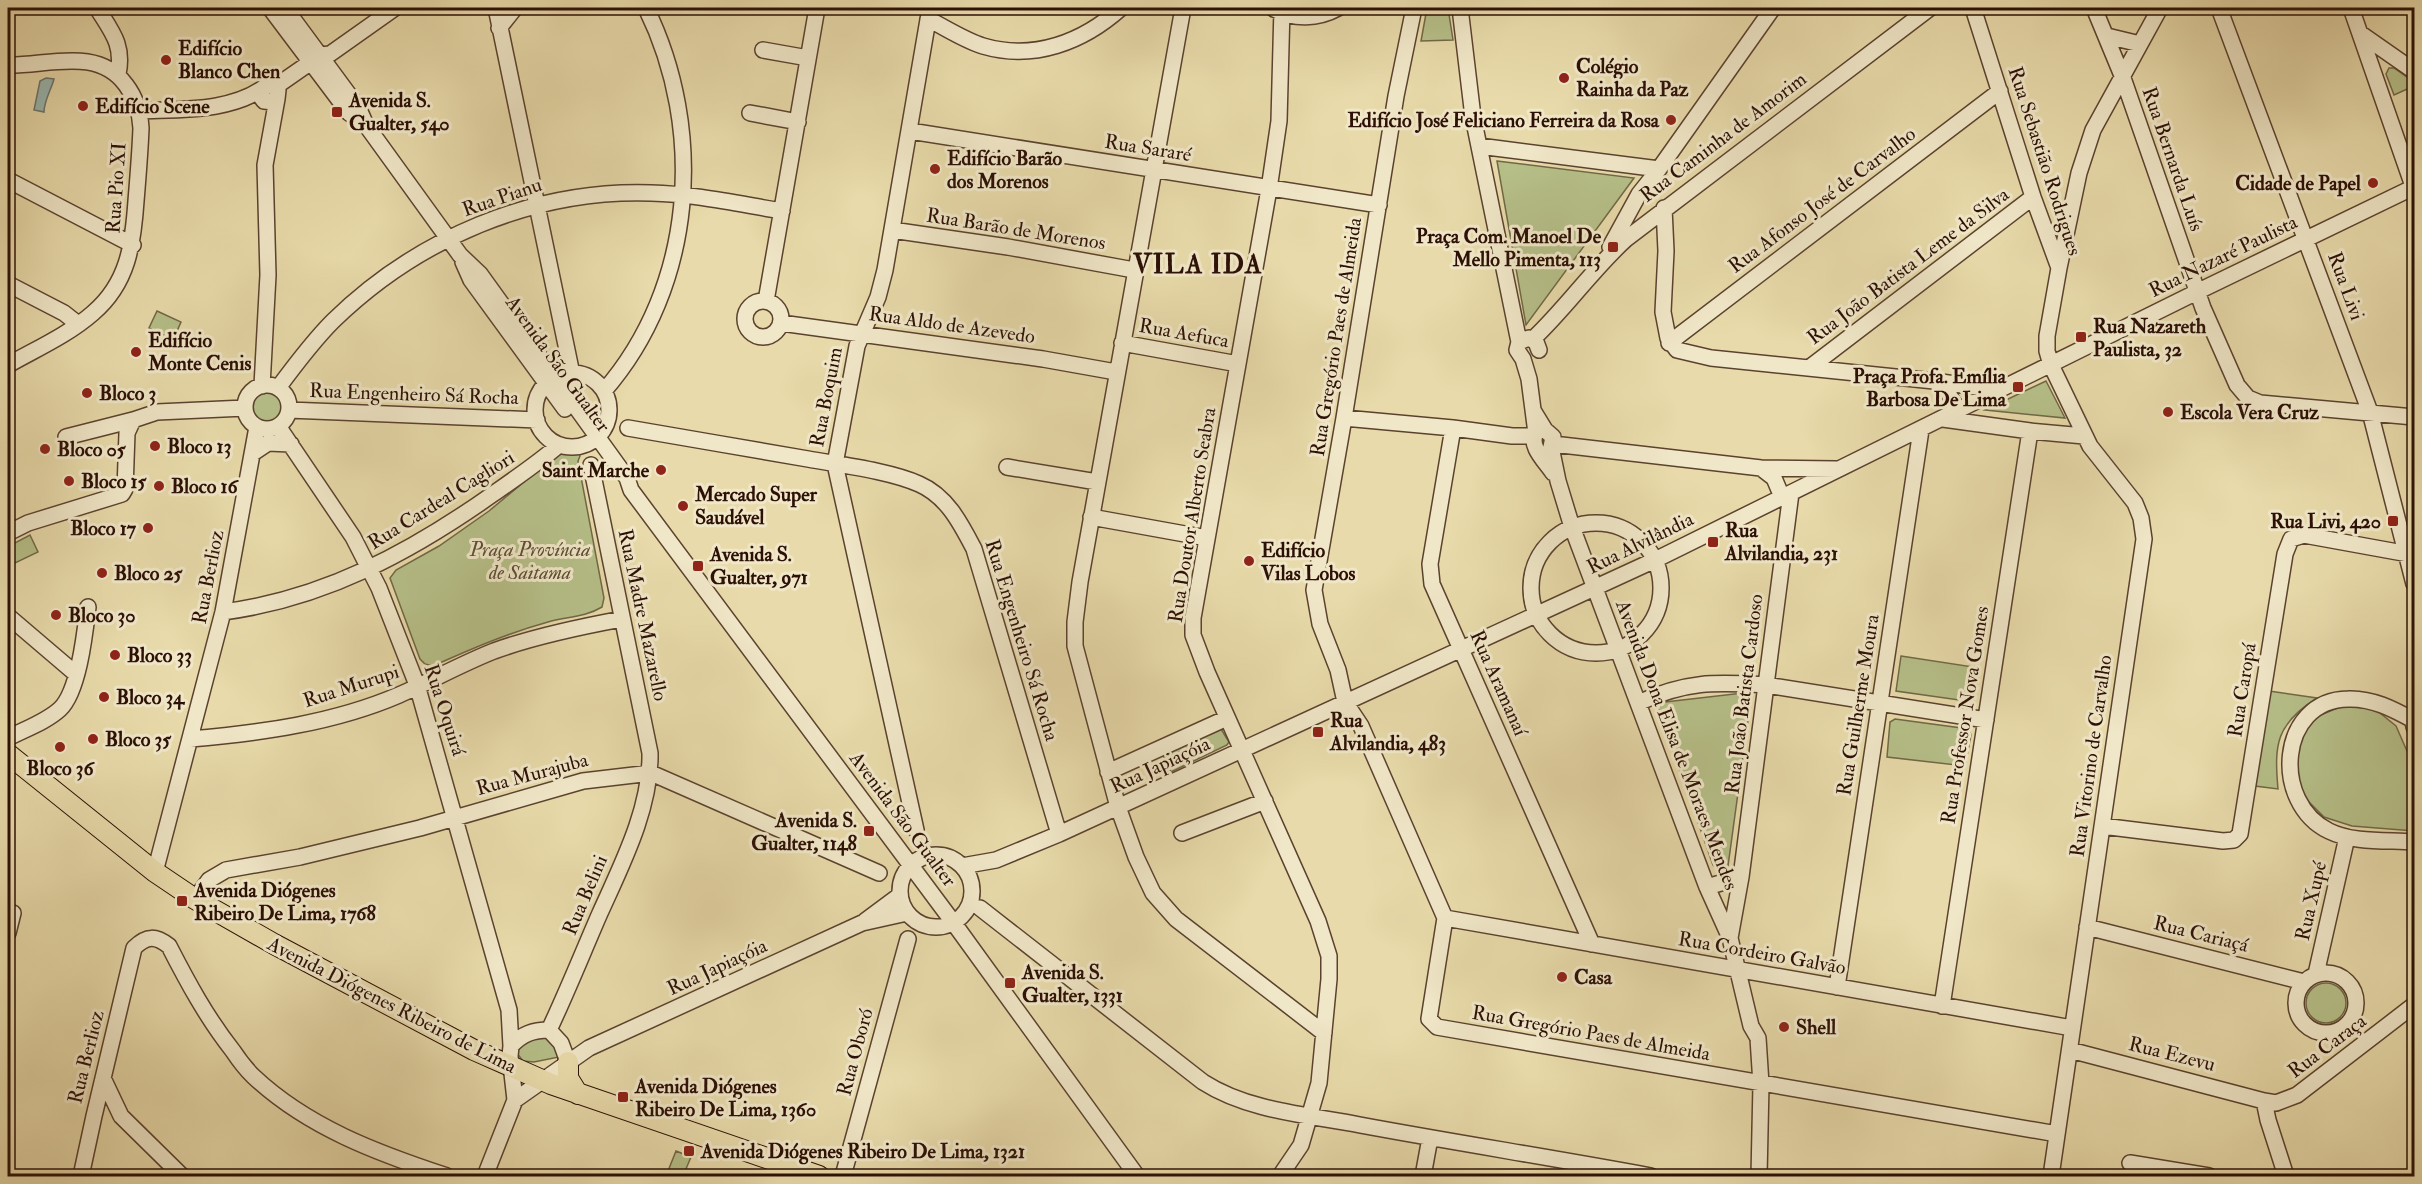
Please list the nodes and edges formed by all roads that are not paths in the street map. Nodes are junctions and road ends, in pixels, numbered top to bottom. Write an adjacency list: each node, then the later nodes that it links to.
1 (97, 8): 32 (street)
2 (270, 8): 29 (street, Avenida São Gualter)
3 (285, 8): 29 (street, Avenida São Gualter)
4 (395, 8): 29 (street)
5 (496, 8): 23 (street)
6 (515, 8): 23 (street)
7 (646, 8): 47 (street)
8 (817, 8): 28 (street)
9 (1121, 8): 22 (street)
10 (1183, 8): 42 (street)
11 (1338, 8): 21 (street)
12 (1414, 8): 50 (street, Rua Gregório Paes de Almeida)
13 (1460, 8): 40 (street)
14 (1773, 8): 41 (street)
15 (1930, 8): 52 (street, Rua Caminha de Amorim)
16 (1973, 8): 34 (street, Rua Sebastião Rodrigues)
17 (2094, 8): 25 (street, Rua Bernarda Luís)
18 (2160, 8): 26 (street)
19 (2219, 8): 54 (street, Rua Livi)
20 (2350, 8): 24 (street)
21 (1279, 10): 45 (street, Rua Doutor Alberto Seabra)
22 (929, 13): 39 (street, Rua Boquim)
23 (499, 28): 49 (street)
24 (2361, 34): 31 (street); 44 (street)
25 (2107, 36): 26 (street); 33 (street, Rua Bernarda Luís)
26 (2140, 44): 33 (street)
27 (763, 50): 28 (street)
28 (808, 58): 38 (street)
29 (321, 61): 35 (street); 55 (street, Avenida São Gualter)
30 (8, 65): 32 (street)
31 (2415, 71)
32 (118, 74): 36 (street, Rua Pio XI)
33 (2123, 78): 58 (street); 61 (street, Rua Bernarda Luís)
34 (2000, 91): 48 (street, Rua Sebastião Rodrigues); 67 (street, Rua Afonso José de Carvalho)
35 (271, 96): 36 (street); 75 (street)
36 (140, 111): 56 (street, Rua Pio XI)
37 (750, 113): 38 (street)
38 (798, 122): 51 (street)
39 (910, 131): 42 (street, Rua Sararé); 53 (street, Rua Boquim)
40 (1479, 147): 41 (street); 68 (street)
41 (1659, 169): 46 (street)
42 (1155, 170): 45 (street, Rua Sararé); 59 (street)
43 (8, 180): 56 (street)
44 (2414, 187): 54 (street, Rua Nazaré Paulista)
45 (1269, 189): 50 (street, Rua Sararé); 69 (street, Rua Doutor Alberto Seabra)
46 (1639, 194): 52 (street); 57 (street)
47 (684, 196): 49 (street, Rua Pianu); 51 (street, Rua Pianu); 80 (street)
48 (2033, 197): 58 (street, Rua Sebastião Rodrigues); 72 (street, Rua João Batista Leme da Silva)
49 (536, 205): 55 (street, Rua Pianu); 74 (street)
50 (1380, 205): 86 (street, Rua Gregório Paes de Almeida)
51 (782, 211): 62 (street)
52 (1655, 215): 57 (street, Rua Caminha de Amorim); 67 (street)
53 (891, 230): 59 (street, Rua Barão de Morenos); 65 (street, Rua Boquim)
54 (2306, 239): 61 (street, Rua Nazaré Paulista); 83 (street, Rua Livi)
55 (449, 240): 76 (street, Avenida São Gualter); 78 (street, Rua Pianu)
56 (133, 245): 64 (street, Rua Pio XI)
57 (1602, 261): 68 (street, Rua Caminha de Amorim)
58 (2059, 268): 71 (street, Rua Sebastião Rodrigues)
59 (1134, 270): 66 (street)
60 (8, 284): 64 (street)
61 (2197, 292): 71 (street, Rua Nazaré Paulista); 83 (street, Rua Bernarda Luís)
62 (766, 301): 63 (street); 63 (street)
63 (781, 323): 65 (street, Rua Aldo de Azevedo)
64 (78, 324): 70 (street, Rua Pio XI)
65 (861, 333): 73 (street, Rua Aldo de Azevedo); 103 (street, Rua Boquim)
66 (1122, 343): 69 (street, Rua Aefuca); 73 (street)
67 (1669, 343): 72 (street)
68 (1529, 348): 98 (street, Avenida Dona Elisa de Moraes Mendes)
69 (1238, 364): 113 (street, Rua Doutor Alberto Seabra)
70 (8, 365)
71 (2051, 365): 79 (street, Rua Alvilândia); 95 (street, Rua Vitorino de Carvalho)
72 (1809, 368): 77 (street)
73 (1116, 372): 108 (street)
74 (572, 374): 76 (street); 80 (street)
75 (262, 380): 78 (street); 81 (street)
76 (551, 381): 88 (street, Rua Cardeal Cagliori); 97 (street, Avenida São Gualter)
77 (1934, 381): 79 (street); 84 (street)
78 (283, 382): 82 (street)
79 (1997, 390): 84 (street, Rua Alvilândia)
80 (604, 391): 97 (street)
81 (245, 408): 87 (street); 90 (street)
82 (289, 410): 88 (street, Rua Engenheiro Sá Rocha); 89 (street)
83 (2370, 412): 85 (street, Rua Bernarda Luís); 114 (street, Rua Livi)
84 (1950, 415): 93 (street, Rua Alvilândia); 94 (street)
85 (2415, 417)
86 (1344, 418): 92 (street); 131 (street, Rua Gregório Paes de Almeida)
87 (133, 420): 96 (street); 112 (street)
88 (539, 425): 100 (street); 102 (street, Rua Cardeal Cagliori)
89 (278, 426): 90 (street); 99 (street, Rua Oquirá)
90 (257, 427): 101 (street, Rua Berlioz)
91 (628, 428): 103 (street, Rua Engenheiro Sá Rocha)
92 (1453, 428): 98 (street); 125 (street, Rua Aramanaí)
93 (1921, 430): 107 (street, Rua Alvilândia); 133 (street, Rua Guilherme Moura)
94 (2030, 431): 95 (street); 135 (street, Rua Professor Nova Gomes)
95 (2084, 436): 146 (street, Rua Vitorino de Carvalho)
96 (66, 437)
97 (594, 440): 100 (street); 153 (street, Avenida São Gualter)
98 (1543, 440): 106 (street); 111 (street, Avenida Dona Elisa de Moraes Mendes)
99 (291, 444): 101 (street); 116 (street, Rua Oquirá)
100 (559, 445): 102 (street, Rua Cardeal Cagliori)
101 (253, 453): 120 (street, Rua Berlioz)
102 (542, 460): 116 (street, Rua Cardeal Cagliori)
103 (835, 464): 147 (street, Rua Boquim); 149 (street, Rua Engenheiro Sá Rocha)
104 (591, 465): 123 (street, Rua Madre Mazarello)
105 (1007, 467): 108 (street)
106 (1761, 468): 107 (street); 109 (street)
107 (1841, 469): 109 (street, Rua Alvilândia)
108 (1097, 482): 110 (street)
109 (1782, 497): 115 (street, Rua Alvilândia); 130 (street, Rua João Batista Cardoso)
110 (1092, 517): 113 (street); 141 (street)
111 (1572, 527): 115 (street); 118 (street, Avenida Dona Elisa de Moraes Mendes); 121 (street)
112 (8, 532)
113 (1207, 538): 134 (street, Rua Doutor Alberto Seabra)
114 (2411, 555): 117 (street, Rua Livi); 146 (street, Rua Caropá)
115 (1655, 560): 118 (street, Rua Alvilândia); 126 (street)
116 (370, 570): 120 (street, Rua Cardeal Cagliori); 129 (street, Rua Oquirá)
117 (2415, 584)
118 (1595, 588): 121 (street, Rua Alvilândia); 126 (street, Avenida Dona Elisa de Moraes Mendes)
119 (88, 606): 124 (street)
120 (223, 612): 138 (street, Rua Berlioz)
121 (1536, 615): 125 (street, Rua Alvilândia); 126 (street)
122 (8, 616): 127 (street)
123 (622, 619): 129 (street, Rua Murupi); 142 (street, Rua Madre Mazarello)
124 (82, 644): 127 (street); 128 (street)
125 (1462, 649): 131 (street, Rua Alvilândia); 172 (street, Rua Aramanaí)
126 (1618, 650): 132 (street, Avenida Dona Elisa de Moraes Mendes)
127 (51, 653): 128 (street)
128 (76, 674): 137 (street)
129 (417, 685): 138 (street, Rua Murupi); 145 (street, Rua Oquirá)
130 (1766, 685): 132 (street); 133 (street); 157 (street, Rua João Batista Cardoso)
131 (1350, 700): 139 (street, Rua Alvilândia); 165 (street, Rua Gregório Paes de Almeida)
132 (1638, 703): 158 (street, Avenida Dona Elisa de Moraes Mendes)
133 (1880, 703): 135 (street); 175 (street, Rua Guilherme Moura)
134 (1227, 718): 139 (street, Rua Doutor Alberto Seabra); 141 (street, Rua Japiaçóia)
135 (1986, 720): 176 (street, Rua Professor Nova Gomes)
136 (2414, 722): 150 (street)
137 (8, 738)
138 (190, 739): 155 (street, Rua Berlioz)
139 (1242, 750): 143 (street, Rua Doutor Alberto Seabra); 144 (street, Rua Japiaçóia)
140 (8, 754): 155 (main road, Avenida Diógenes Ribeiro de Lima)
141 (1108, 772): 144 (street)
142 (651, 773): 145 (street, Rua Murajuba); 156 (street); 181 (street, Rua Belini)
143 (1265, 801): 148 (street); 182 (street, Rua Doutor Alberto Seabra)
144 (1118, 807): 149 (street, Rua Japiaçóia); 182 (street)
145 (456, 816): 161 (street, Rua Murajuba); 178 (street, Rua Oquirá)
146 (2102, 826): 168 (street, Rua Vitorino de Carvalho)
147 (916, 830)
148 (1182, 833)
149 (1059, 834): 152 (street, Rua Japiaçóia)
150 (2347, 837): 151 (street); 174 (street, Rua Xupé)
151 (2415, 842)
152 (996, 860): 154 (street, Rua Japiaçóia); 159 (street, Rua Japiaçóia)
153 (911, 865): 154 (street); 160 (street); 166 (street, Avenida São Gualter)
154 (962, 866): 159 (street)
155 (155, 872): 161 (main road, Avenida Diógenes Ribeiro de Lima)
156 (879, 873)
157 (1741, 877): 158 (street); 170 (street, Rua João Batista Cardoso)
158 (1707, 887): 170 (street, Avenida Dona Elisa de Moraes Mendes)
159 (972, 888): 166 (street, Rua Japiaçóia)
160 (900, 896): 164 (street); 167 (street, Rua Japiaçóia)
161 (195, 899): 189 (main road, Avenida Diógenes Ribeiro de Lima)
162 (980, 908): 198 (street)
163 (13, 912): 169 (street)
164 (907, 913): 166 (street); 167 (street, Rua Japiaçóia)
165 (1445, 918): 172 (street, Rua Cordeiro Galvão); 192 (street, Rua Gregório Paes de Almeida)
166 (953, 922): 209 (street, Avenida São Gualter)
167 (862, 923): 185 (street, Rua Japiaçóia)
168 (2087, 927): 174 (street, Rua Cariaçá); 180 (street, Rua Vitorino de Carvalho)
169 (8, 933)
170 (1730, 938): 173 (street, Avenida Dona Elisa de Moraes Mendes)
171 (908, 939): 208 (street, Rua Oboró)
172 (1592, 944): 173 (street, Rua Cordeiro Galvão)
173 (1739, 971): 175 (street, Rua Cordeiro Galvão); 192 (street, Avenida Dona Elisa de Moraes Mendes)
174 (2310, 978): 179 (street); 179 (street)
175 (1837, 987): 176 (street, Rua Cordeiro Galvão)
176 (1942, 1005): 180 (street, Rua Cordeiro Galvão)
177 (2415, 1005): 187 (street, Rua Caraça)
178 (509, 1010): 181 (street); 184 (street, Rua Oquirá)
179 (2345, 1026): 187 (street)
180 (2072, 1028): 186 (street, Rua Vitorino de Carvalho)
181 (542, 1030): 183 (street); 184 (street)
182 (1324, 1033): 198 (street, Rua Doutor Alberto Seabra)
183 (561, 1043): 185 (street); 188 (street)
184 (511, 1046): 189 (street)
185 (590, 1048): 188 (street, Rua Japiaçóia)
186 (2070, 1050): 195 (street, Rua Ezevu); 199 (street, Rua Vitorino de Carvalho)
187 (2355, 1051): 195 (street, Rua Caraça)
188 (568, 1062): 191 (street); 193 (main road)
189 (511, 1067): 191 (main road, Avenida Diógenes Ribeiro de Lima); 194 (street)
190 (103, 1078): 196 (street, Rua Berlioz); 197 (street); 205 (street, Rua Berlioz)
191 (541, 1080): 193 (main road, Avenida Diógenes Ribeiro de Lima); 194 (street)
192 (1757, 1083): 199 (street, Rua Gregório Paes de Almeida); 213 (street, Avenida Dona Elisa de Moraes Mendes); 214 (street, Avenida Dona Elisa de Moraes Mendes)
193 (578, 1094): 207 (main road, Avenida Diógenes Ribeiro de Lima)
194 (515, 1100): 206 (street)
195 (2265, 1101): 217 (street)
196 (94, 1116): 197 (street); 203 (street, Rua Berlioz)
197 (121, 1116): 204 (street)
198 (1310, 1116): 200 (street); 210 (street, Rua Doutor Alberto Seabra)
199 (2056, 1134): 215 (street, Rua Vitorino de Carvalho)
200 (1430, 1138): 202 (street); 211 (street)
201 (2130, 1163): 216 (street)
202 (1618, 1173): 212 (street)
203 (81, 1176)
204 (182, 1176)
205 (447, 1176)
206 (486, 1176)
207 (819, 1176)
208 (843, 1176)
209 (1137, 1176)
210 (1281, 1176)
211 (1423, 1176)
212 (1651, 1176)
213 (1749, 1176)
214 (1759, 1176)
215 (2051, 1176)
216 (2210, 1176)
217 (2286, 1176)

